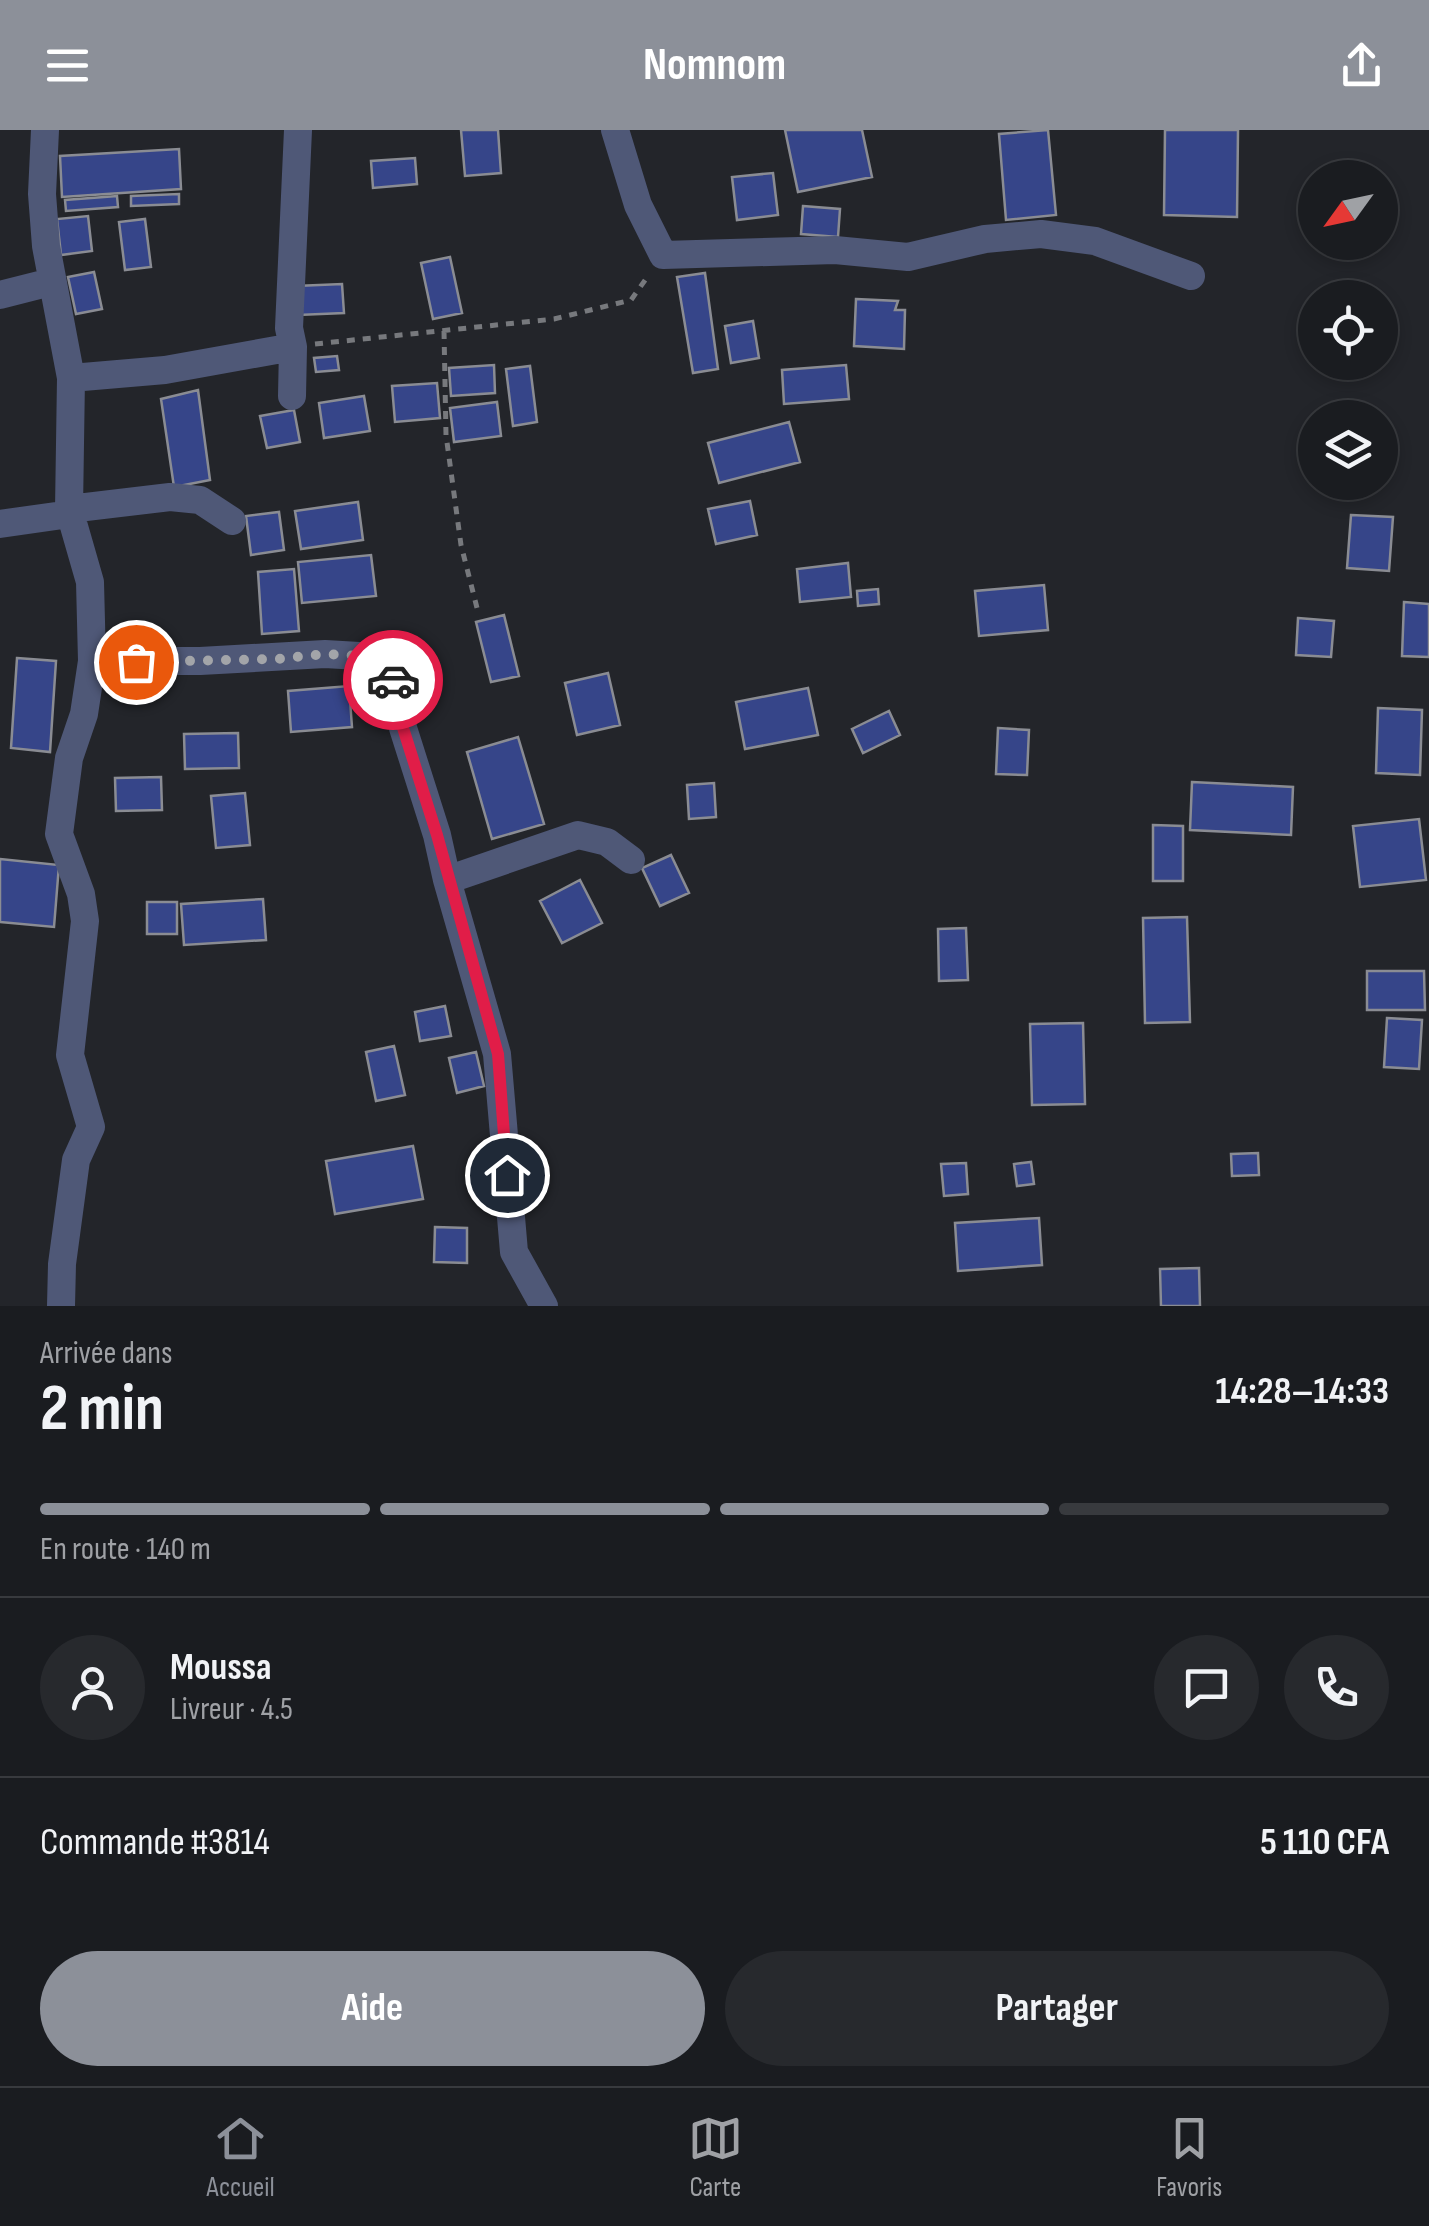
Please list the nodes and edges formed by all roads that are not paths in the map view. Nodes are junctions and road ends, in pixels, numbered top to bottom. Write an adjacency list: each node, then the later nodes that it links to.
1 (45, 130): 5 (street)
2 (298, 130): 7 (street)
3 (614, 130): 4 (street)
4 (1191, 276)
5 (52, 282): 6 (street); 8 (street)
6 (0, 295)
7 (292, 346): 8 (street); 9 (street)
8 (71, 378): 10 (street)
9 (292, 396)
10 (70, 511): 11 (street); 12 (street); 13 (street)
11 (232, 522)
12 (0, 524)
13 (92, 661): 15 (street); 16 (street)
14 (632, 860): 15 (street)
15 (447, 880): 17 (street)
16 (61, 1306)
17 (544, 1306)

